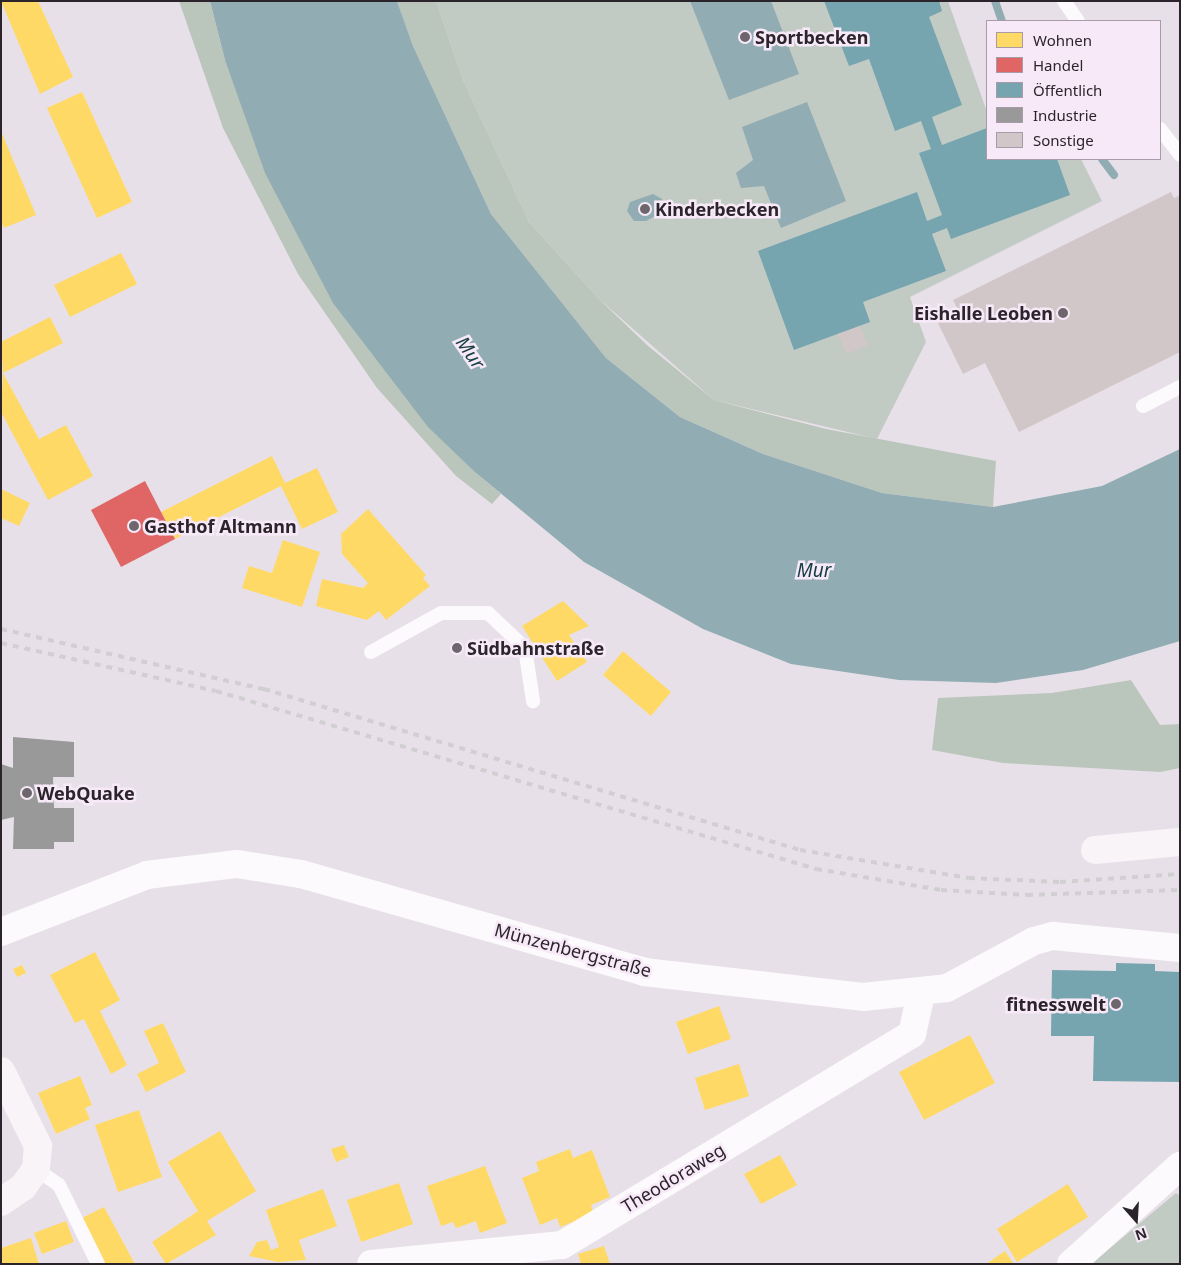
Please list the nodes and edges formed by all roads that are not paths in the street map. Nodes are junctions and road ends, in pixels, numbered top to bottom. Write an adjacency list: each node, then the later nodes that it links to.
1 (1064, 1): 2 (lane)
2 (1077, 20)
3 (1161, 130): 4 (lane)
4 (1180, 155)
5 (1180, 387): 6 (lane)
6 (1143, 406)
7 (371, 652): 8 (lane)
8 (533, 701)
9 (1180, 842): 10 (main road)
10 (1095, 850)
11 (1, 932): 13 (street, Münzenbergstraße)
12 (1180, 948): 13 (street, Münzenbergstraße)
13 (921, 994): 19 (street, Theodoraweg)
14 (1, 1071): 16 (main road)
15 (1180, 1166): 20 (street)
16 (36, 1169): 17 (main road); 18 (lane)
17 (1, 1202)
18 (98, 1264)
19 (371, 1264)
20 (1071, 1264)

